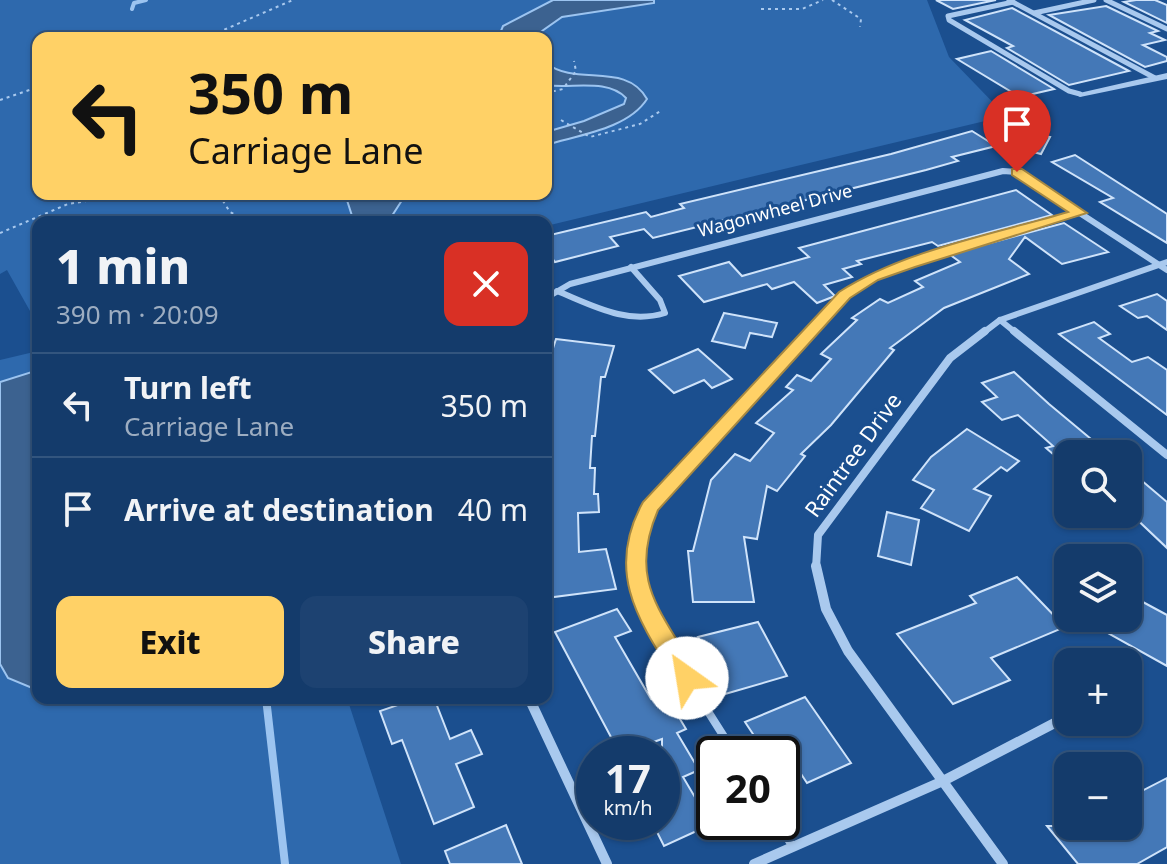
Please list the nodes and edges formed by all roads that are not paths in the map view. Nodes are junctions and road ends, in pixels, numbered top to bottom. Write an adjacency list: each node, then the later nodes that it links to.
1 (1094, 0): 4 (street)
2 (1106, 0): 5 (street)
3 (1011, 1): 4 (street); 8 (street)
4 (1033, 13): 7 (street)
5 (1167, 29)
6 (1167, 76): 7 (street)
7 (1155, 78): 8 (street)
8 (1080, 94)
9 (1080, 213): 10 (street); 11 (street, Wagonwheel Drive); 18 (lane)
10 (1164, 266): 14 (street, Raintree Drive)
11 (631, 267): 12 (street, Wagonwheel Drive); 12 (street)
12 (557, 291): 13 (street, Wagonwheel Drive)
13 (552, 294)
14 (1000, 320): 15 (street); 19 (street, Raintree Drive)
15 (1167, 455)
16 (532, 704): 22 (street)
17 (1054, 723): 19 (street)
18 (724, 736)
19 (943, 781): 21 (street); 24 (street, Raintree Drive)
20 (789, 840): 21 (lane)
21 (793, 847): 23 (street)
22 (607, 864)
23 (754, 864)
24 (1003, 864)

